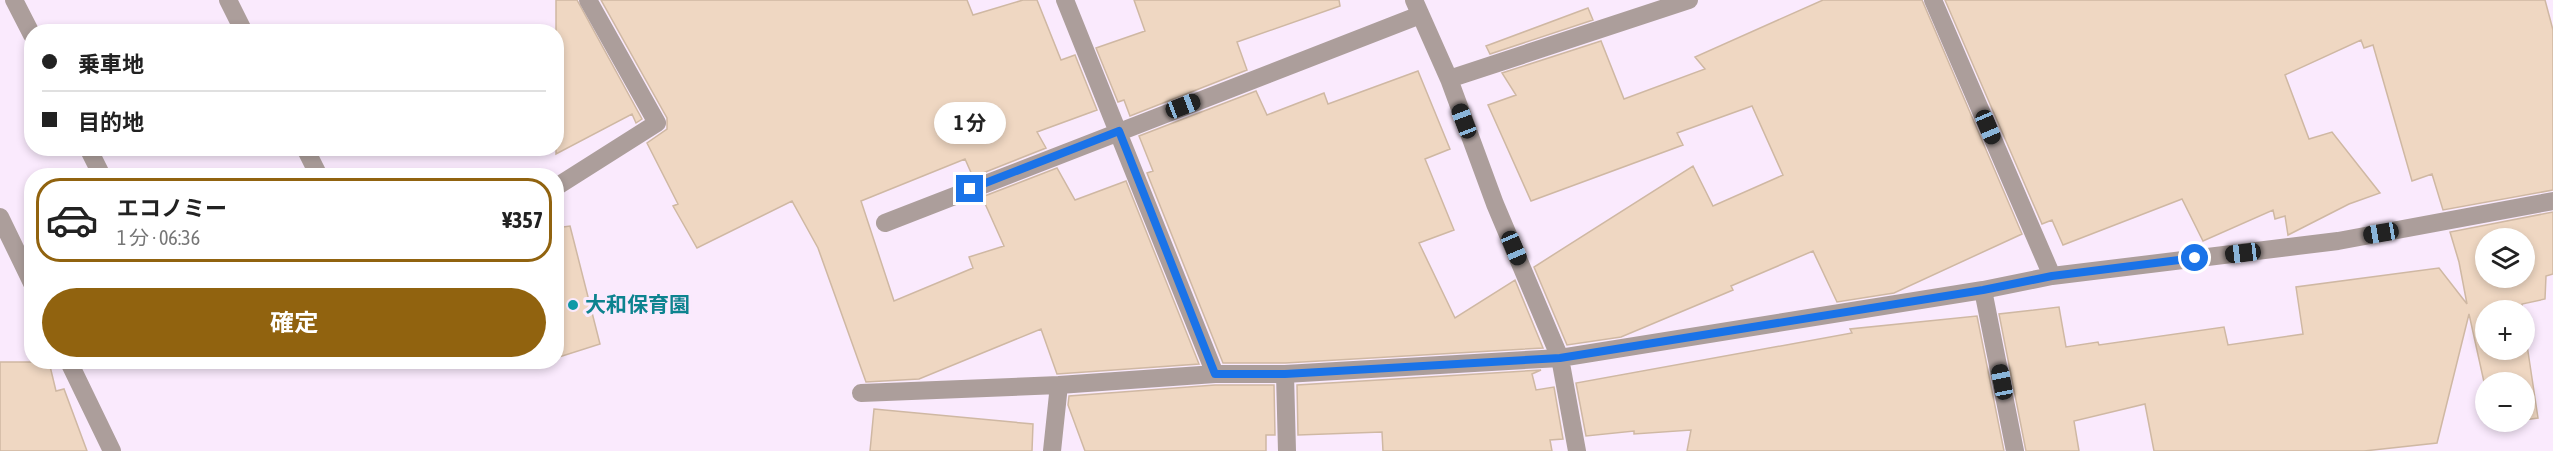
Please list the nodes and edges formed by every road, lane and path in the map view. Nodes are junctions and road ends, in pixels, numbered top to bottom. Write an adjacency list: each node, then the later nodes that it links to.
1 (14, 0): 8 (street)
2 (228, 0): 9 (street)
3 (588, 0): 12 (street)
4 (1065, 0): 11 (street)
5 (1689, 0): 10 (street)
6 (1933, 0): 17 (street)
7 (1417, 8): 10 (street); 11 (street)
8 (26, 24)
9 (240, 24)
10 (1449, 79): 19 (street)
11 (1119, 131): 15 (street); 21 (street)
12 (564, 182)
13 (2553, 201): 17 (street)
14 (0, 217): 16 (street)
15 (885, 223)
16 (24, 266)
17 (2052, 276): 18 (street)
18 (1983, 290): 19 (street); 29 (street)
19 (1560, 358): 22 (street); 28 (street)
20 (75, 369): 25 (street)
21 (1215, 374): 22 (street); 23 (street)
22 (1285, 374): 27 (street)
23 (1059, 385): 24 (street); 26 (street)
24 (861, 393)
25 (112, 451)
26 (1052, 451)
27 (1287, 451)
28 (1576, 451)
29 (2015, 451)

